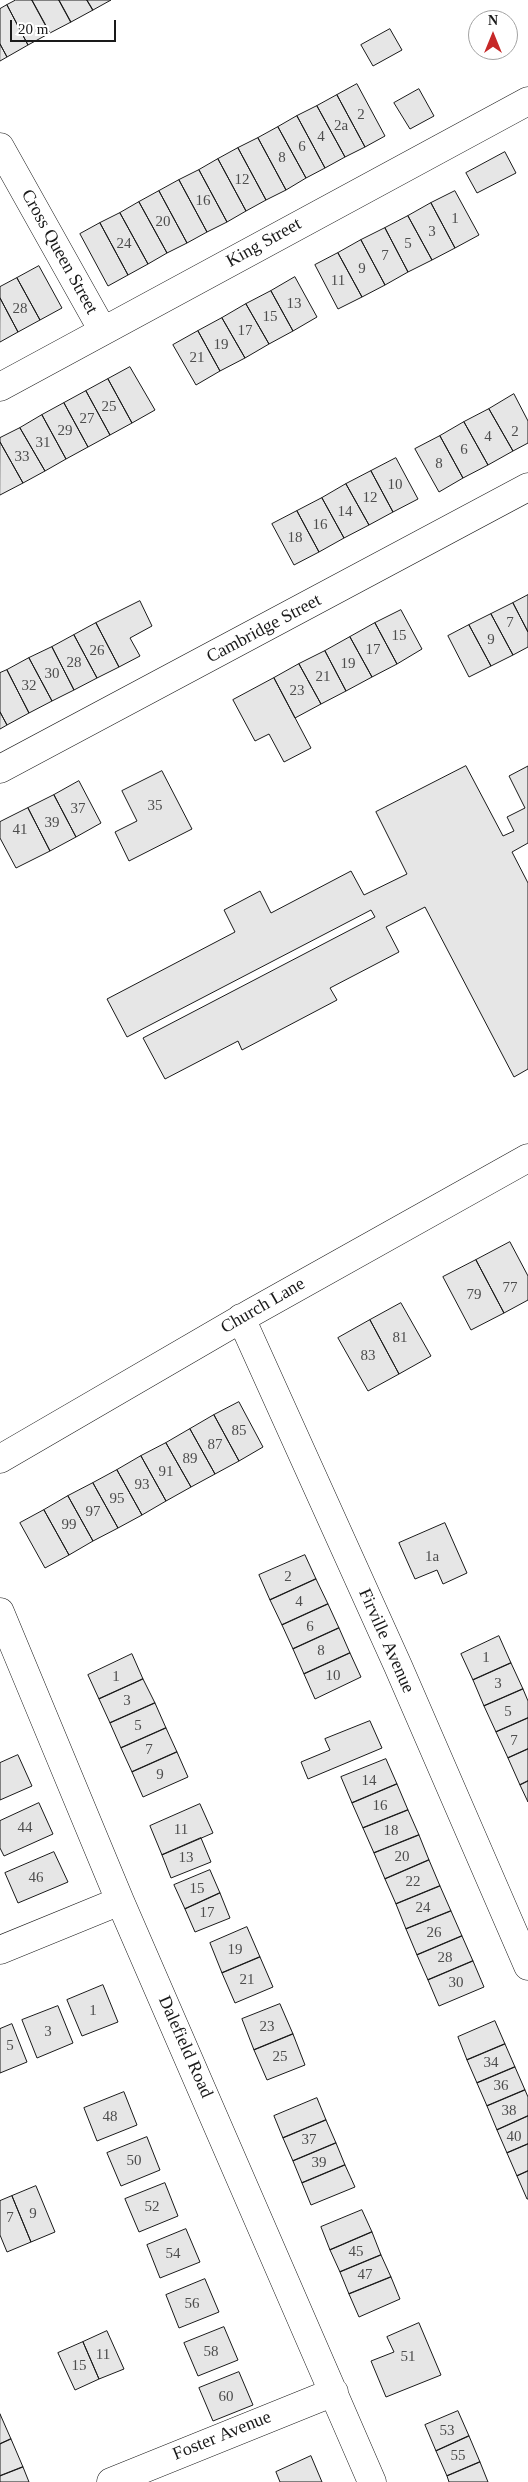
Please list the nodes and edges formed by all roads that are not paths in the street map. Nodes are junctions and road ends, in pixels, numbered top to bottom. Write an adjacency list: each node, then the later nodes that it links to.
1 (528, 101): 3 (street, King Street)
2 (0, 147): 3 (street, Cross Queen Street)
3 (103, 331): 4 (street, King Street)
4 (0, 387)
5 (528, 487): 6 (street, Cambridge Street)
6 (0, 769)
7 (527, 1161): 8 (street, Church Lane)
8 (241, 1318): 9 (street, Church Lane); 13 (street, Firville Avenue)
9 (0, 1460)
10 (0, 1612): 11 (street, Dalefield Road)
11 (120, 1900): 12 (street); 14 (street, Dalefield Road)
12 (0, 1950)
13 (528, 1966)
14 (334, 2392): 15 (street, Foster Avenue); 16 (street, Dalefield Road)
15 (111, 2482)
16 (372, 2482)

